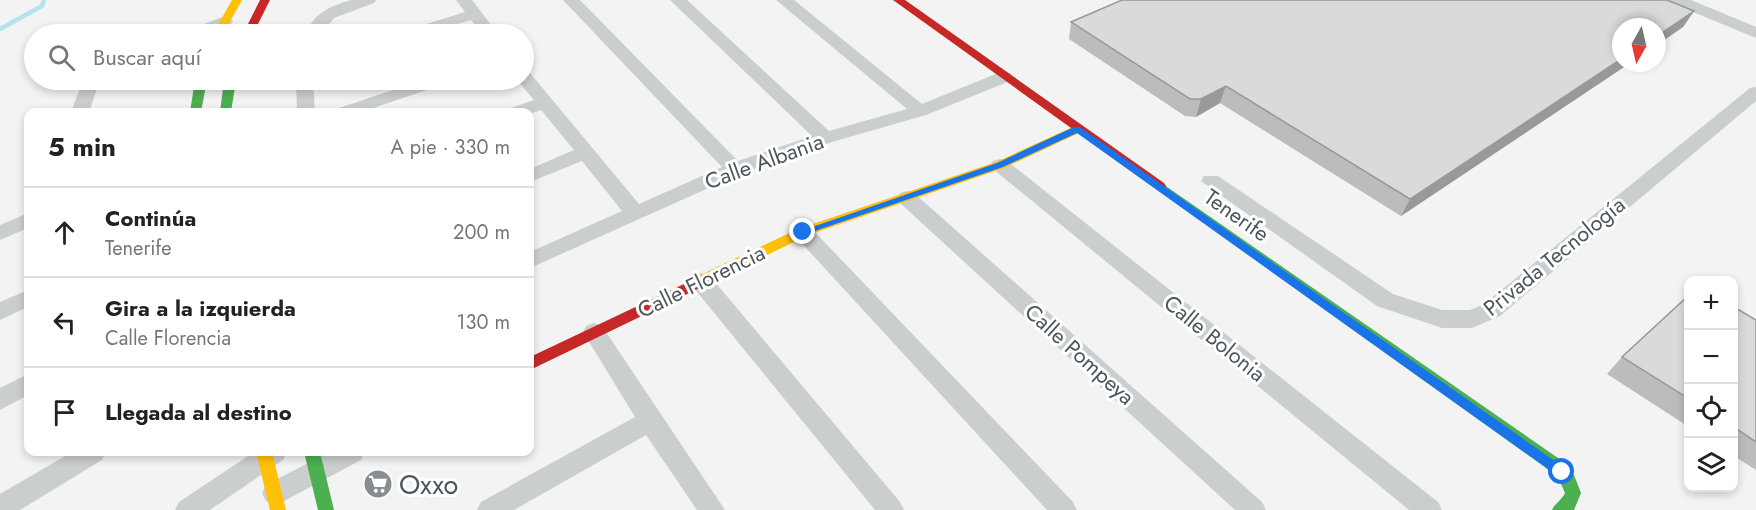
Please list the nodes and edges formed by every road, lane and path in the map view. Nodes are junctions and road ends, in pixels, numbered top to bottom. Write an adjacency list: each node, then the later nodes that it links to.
1 (237, 0): 11 (street)
2 (265, 0): 12 (street)
3 (368, 0): 13 (street)
4 (464, 0): 10 (street)
5 (571, 0): 37 (street)
6 (678, 0): 34 (street)
7 (784, 0): 32 (street)
8 (898, 0): 17 (street, Tenerife)
9 (1677, 0): 16 (street)
10 (474, 14): 14 (street); 15 (street)
11 (224, 24)
12 (253, 24)
13 (320, 24)
14 (442, 24)
15 (482, 24)
16 (1756, 33)
17 (1004, 77): 32 (street, Calle Albania); 33 (street, Tenerife)
18 (87, 90): 26 (street)
19 (199, 90): 27 (street)
20 (229, 90): 28 (street)
21 (305, 90): 29 (street)
22 (410, 90): 30 (street)
23 (534, 90): 25 (street)
24 (1756, 92): 39 (street, Privada Tecnología)
25 (543, 103): 31 (street); 35 (street)
26 (81, 108)
27 (196, 108)
28 (226, 108)
29 (306, 108)
30 (357, 108)
31 (529, 108)
32 (920, 111): 34 (street, Calle Albania)
33 (1077, 129): 36 (street, Calle Florencia); 69 (street, Tenerife)
34 (825, 138): 37 (street, Calle Albania)
35 (586, 152): 38 (street); 41 (street)
36 (1000, 165): 40 (street, Calle Florencia); 68 (street, Calle Bolonia)
37 (735, 169): 41 (street, Calle Albania)
38 (534, 174)
39 (1211, 181)
40 (907, 198): 43 (street, Calle Florencia); 67 (street, Calle Pompeya)
41 (635, 213): 45 (street, Calle Albania)
42 (24, 222): 44 (street)
43 (803, 232): 46 (street, Calle Florencia); 66 (street)
44 (0, 233)
45 (534, 258)
46 (701, 281): 49 (street, Calle Florencia); 65 (street)
47 (24, 300): 48 (street)
48 (0, 312)
49 (594, 333): 50 (street, Calle Florencia); 53 (street)
50 (534, 362)
51 (24, 386): 52 (street)
52 (0, 400)
53 (650, 421): 63 (street); 64 (street)
54 (86, 456): 60 (street)
55 (264, 456): 61 (street)
56 (268, 456): 59 (street)
57 (334, 456): 58 (street)
58 (315, 460): 59 (street); 62 (street)
59 (276, 502)
60 (0, 507)
61 (188, 510)
62 (326, 510)
63 (490, 510)
64 (712, 510)
65 (891, 510)
66 (1064, 510)
67 (1253, 510)
68 (1429, 510)
69 (1560, 510)

